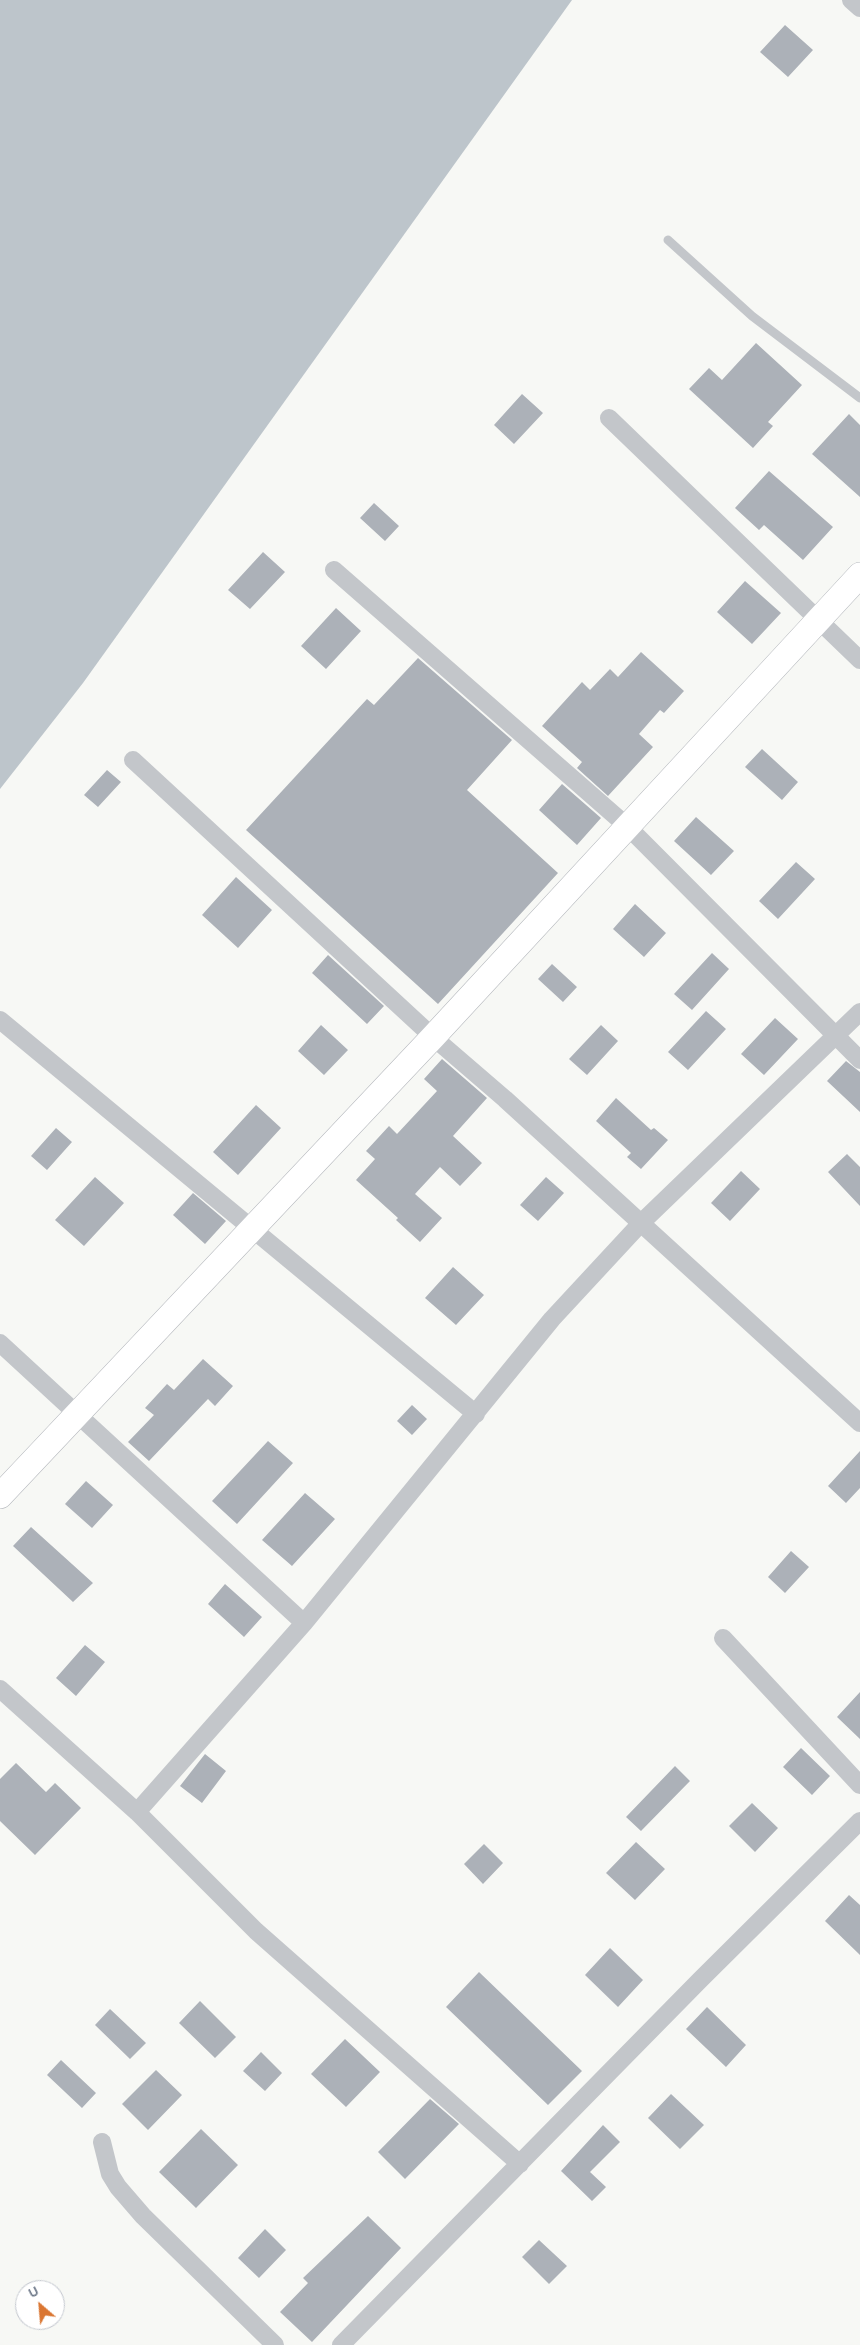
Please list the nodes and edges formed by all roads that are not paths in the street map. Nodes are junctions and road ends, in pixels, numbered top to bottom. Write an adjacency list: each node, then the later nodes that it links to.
1 (851, 0): 2 (street)
2 (860, 8)
3 (668, 240): 4 (lane)
4 (860, 398)
5 (609, 418): 8 (street)
6 (334, 570): 11 (street)
7 (860, 575): 8 (street)
8 (819, 620): 9 (street); 11 (street)
9 (860, 660)
10 (133, 760): 14 (street)
11 (628, 826): 14 (street); 15 (street)
12 (860, 1012): 15 (street)
13 (0, 1020): 18 (street)
14 (433, 1036): 17 (street); 18 (street)
15 (836, 1036): 16 (street); 17 (street)
16 (860, 1060)
17 (640, 1223): 21 (street); 22 (street)
18 (252, 1229): 20 (street); 21 (street)
19 (0, 1343): 20 (street)
20 (79, 1413): 23 (street); 24 (street)
21 (476, 1414): 24 (street)
22 (860, 1423)
23 (0, 1496)
24 (304, 1623): 28 (street)
25 (723, 1638): 27 (street)
26 (0, 1689): 28 (street)
27 (860, 1786)
28 (137, 1812): 31 (street)
29 (860, 1821): 31 (street)
30 (102, 2142): 32 (street)
31 (520, 2164): 33 (street)
32 (276, 2345)
33 (341, 2345)

